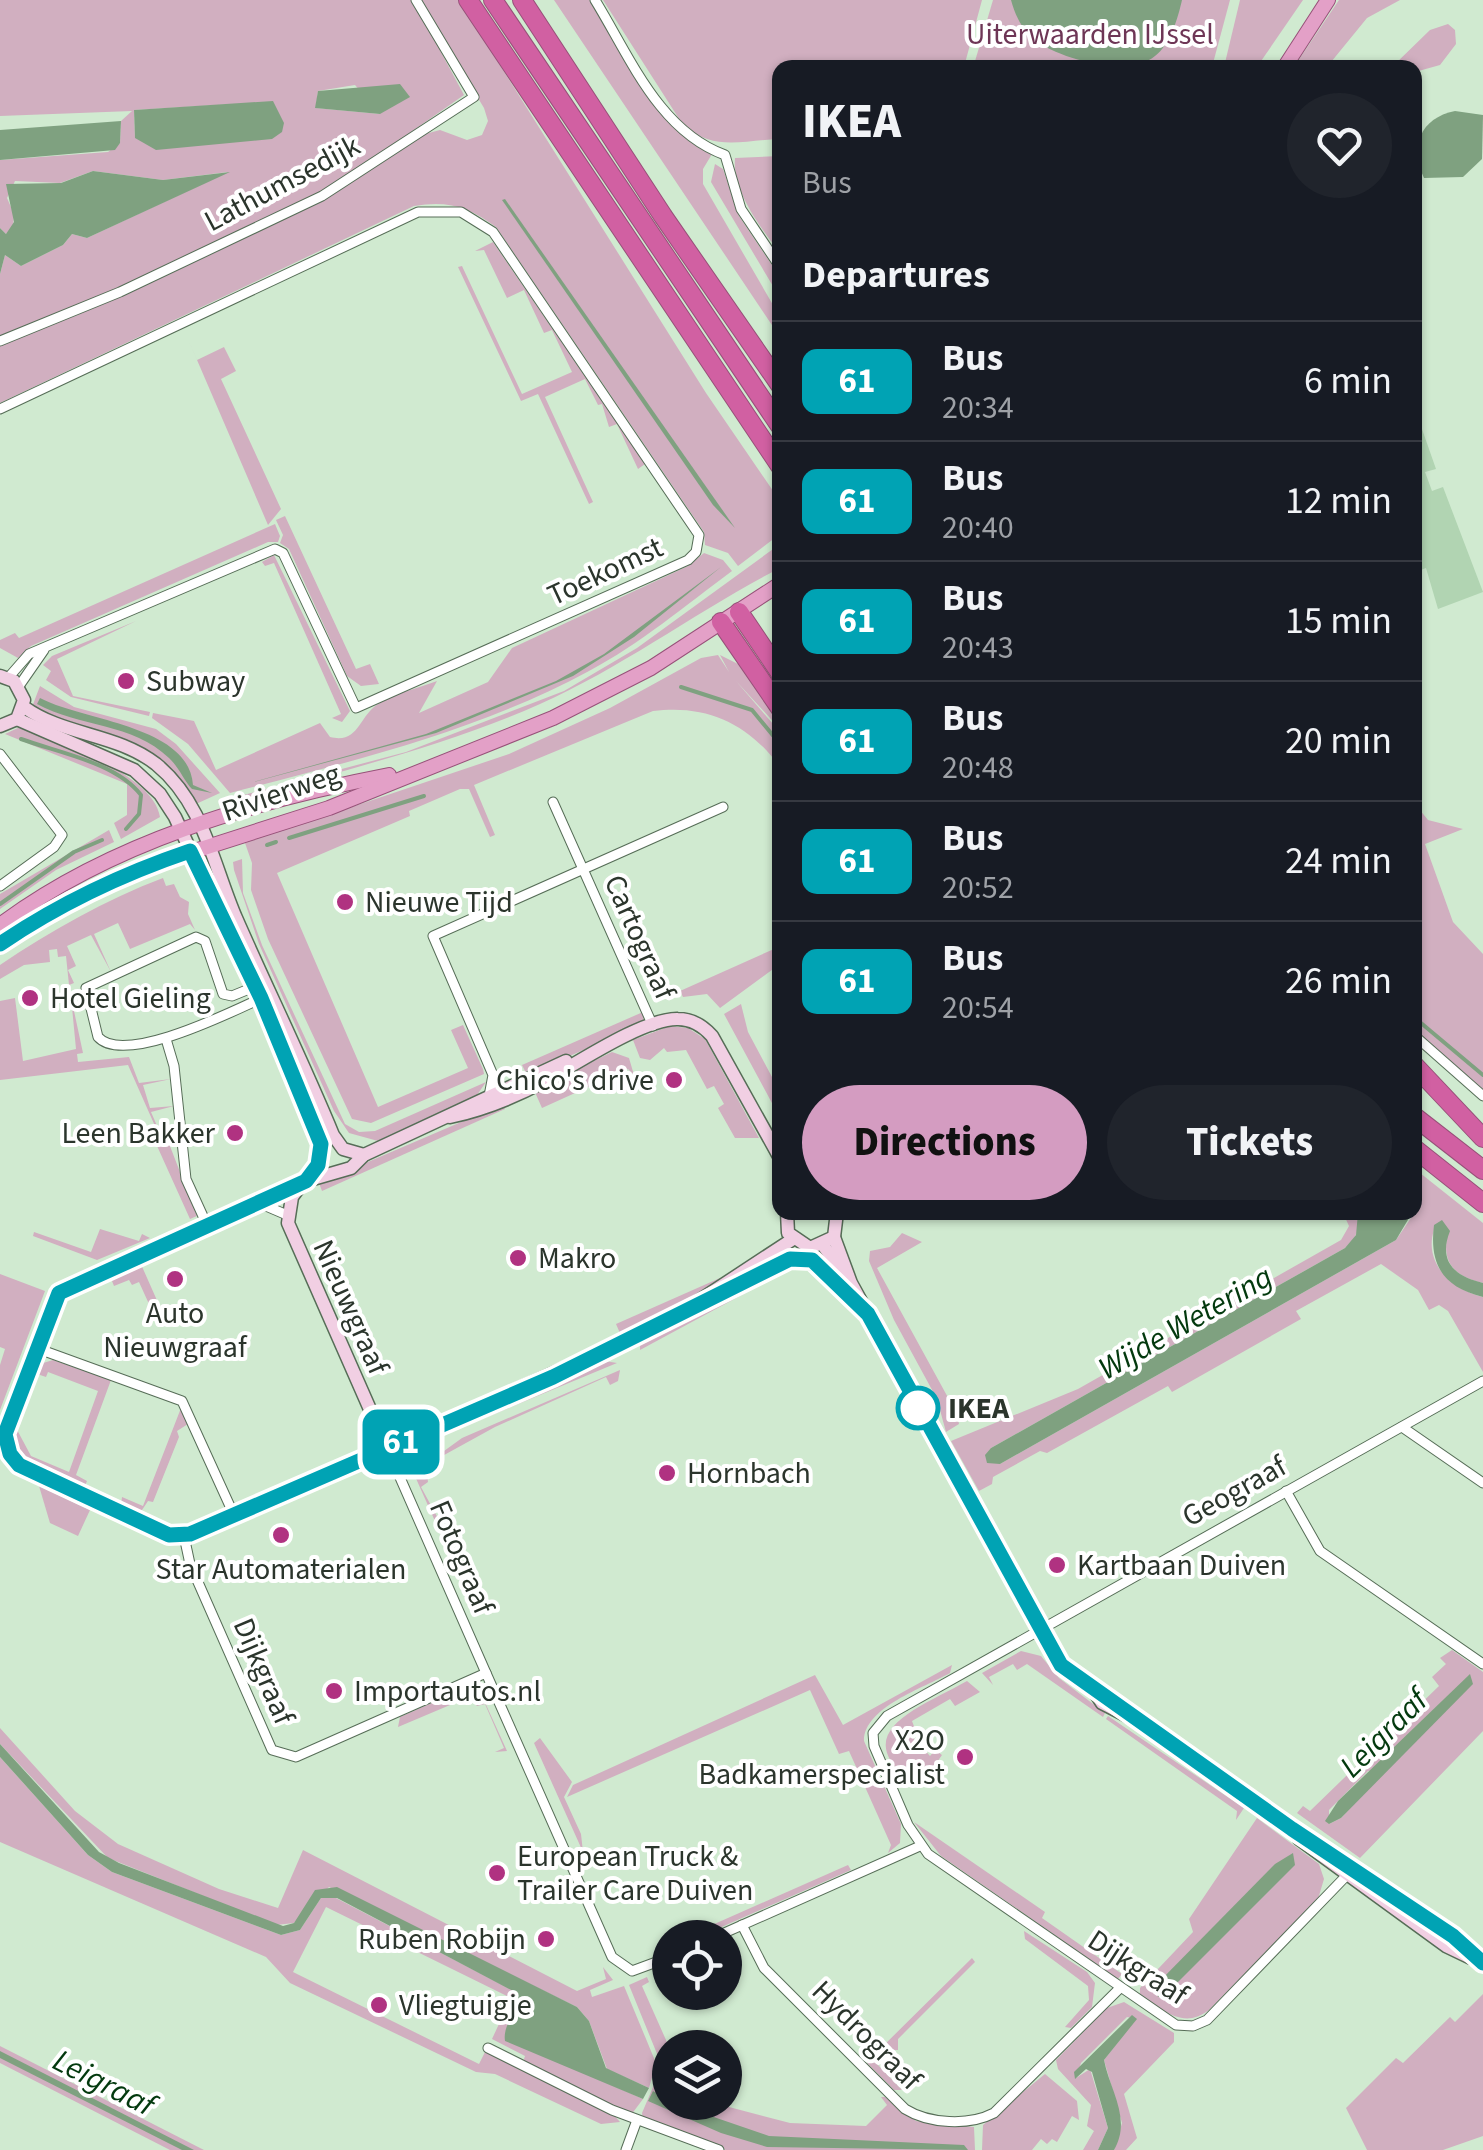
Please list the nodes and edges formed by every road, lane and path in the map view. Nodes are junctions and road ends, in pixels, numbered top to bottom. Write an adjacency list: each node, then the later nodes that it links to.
1 (416, 0): 9 (street, Lathumsedijk)
2 (468, 0): 13 (highway)
3 (493, 0): 12 (highway)
4 (522, 0): 10 (highway)
5 (595, 0): 8 (street)
6 (1328, 0): 7 (main road)
7 (1289, 60)
8 (772, 255)
9 (0, 341)
10 (772, 373)
11 (0, 409): 18 (street, Toekomst)
12 (772, 414)
13 (772, 454)
14 (772, 589): 15 (main road, Rivierweg)
15 (738, 612): 16 (main road, Rivierweg); 17 (highway)
16 (721, 622): 19 (highway); 23 (main road, Rivierweg)
17 (772, 662)
18 (9, 680): 20 (street)
19 (772, 696)
20 (20, 713): 21 (street); 26 (street, Nieuwgraaf); 27 (street, Nieuwgraaf)
21 (0, 726)
22 (0, 754): 31 (street)
23 (419, 769): 26 (main road, Rivierweg); 28 (main road, Rivierweg)
24 (553, 802): 30 (street, Cartograaf)
25 (722, 807): 30 (street)
26 (201, 826): 27 (main road, Rivierweg); 28 (street, Nieuwgraaf)
27 (182, 833): 29 (street, Nieuwgraaf); 32 (main road, Rivierweg)
28 (211, 844): 29 (main road, Rivierweg); 34 (street, Nieuwgraaf)
29 (190, 851): 33 (main road, Rivierweg); 34 (street, Nieuwgraaf)
30 (582, 868): 37 (street, Cartograaf); 42 (street, Cartograaf)
31 (0, 886)
32 (0, 925)
33 (0, 944)
34 (263, 990): 35 (street); 36 (street); 52 (street, Nieuwgraaf); 54 (street, Nieuwgraaf)
35 (222, 994): 36 (street); 38 (street)
36 (215, 1018): 38 (street)
37 (653, 1026): 40 (street); 50 (street)
38 (166, 1039): 60 (street)
39 (1422, 1042): 46 (street)
40 (588, 1054): 43 (street); 47 (street)
41 (1422, 1074): 49 (highway)
42 (494, 1075): 43 (street); 45 (street)
43 (511, 1086): 45 (street)
44 (1422, 1090): 49 (highway)
45 (489, 1096): 47 (street)
46 (1483, 1096)
47 (450, 1117): 52 (street)
48 (1422, 1122): 53 (highway)
49 (1483, 1139)
50 (772, 1144)
51 (1422, 1154): 55 (highway)
52 (364, 1156): 54 (street)
53 (1483, 1170)
54 (306, 1181): 56 (street); 57 (street, Nieuwgraaf)
55 (1483, 1202)
56 (245, 1209): 57 (street); 60 (street)
57 (287, 1215): 68 (street, Nieuwgraaf)
58 (786, 1220): 61 (street)
59 (835, 1220): 62 (street)
60 (208, 1225): 65 (street)
61 (793, 1239): 62 (street); 63 (street)
62 (828, 1241): 64 (street)
63 (719, 1292): 64 (street); 68 (street)
64 (868, 1314): 73 (street)
65 (36, 1348): 71 (street); 72 (street)
66 (1483, 1381): 67 (street, Geograaf)
67 (1402, 1427): 69 (street); 70 (street, Geograaf)
68 (387, 1448): 71 (street); 75 (street, Fotograaf)
69 (1483, 1484)
70 (1286, 1490): 73 (street, Geograaf); 74 (street)
71 (234, 1515): 72 (street)
72 (184, 1536): 75 (street, Dijkgraaf)
73 (1039, 1630): 76 (street, Dijkgraaf); 77 (street)
74 (1483, 1664)
75 (486, 1673): 80 (street)
76 (920, 1846): 78 (street); 81 (street, Dijkgraaf)
77 (1351, 1872): 79 (street); 81 (street, Dijkgraaf)
78 (742, 1924): 81 (street, Hydrograaf)
79 (1482, 1962)
80 (652, 1964)
81 (1120, 1988)
82 (488, 2048): 83 (street)
83 (637, 2120): 84 (street); 85 (street)
84 (626, 2150)
85 (719, 2150)

